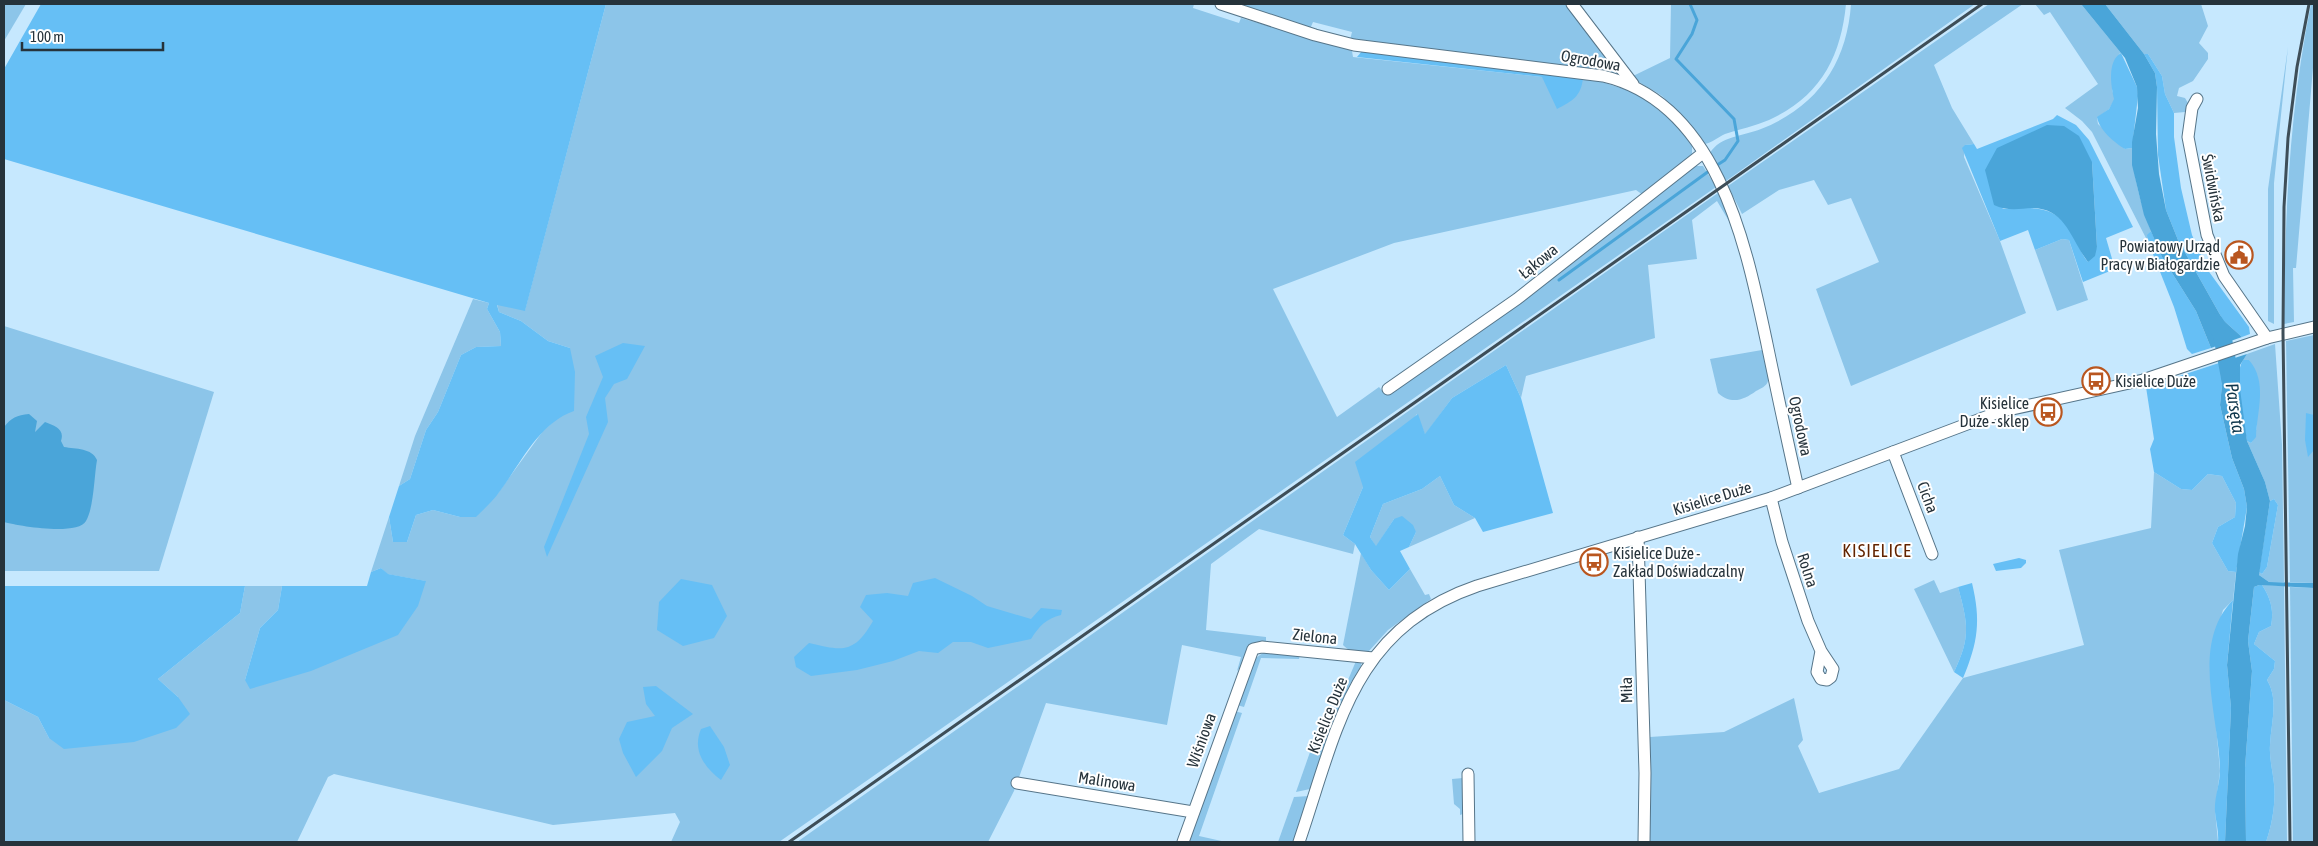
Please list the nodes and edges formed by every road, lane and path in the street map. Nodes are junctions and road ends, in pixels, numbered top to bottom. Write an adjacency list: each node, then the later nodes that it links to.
1 (1221, 4): 3 (street, Ogrodowa)
2 (1572, 4): 3 (street)
3 (1633, 85): 5 (street, Ogrodowa)
4 (2197, 99): 7 (street, Świdwińska)
5 (1703, 152): 8 (street, Łąkowa); 10 (street, Ogrodowa)
6 (2314, 326): 7 (street)
7 (2267, 338): 9 (street, Kisielice Duże)
8 (1388, 389)
9 (1893, 452): 10 (street, Kisielice Duże); 13 (street, Cicha)
10 (1798, 488): 11 (street, Kisielice Duże)
11 (1771, 498): 12 (street, Kisielice Duże); 15 (street, Rolna)
12 (1638, 538): 16 (street, Kisielice Duże); 23 (street, Miła)
13 (1932, 554)
14 (1253, 649): 16 (street, Zielona); 19 (street, Wiśniowa)
15 (1821, 651)
16 (1373, 658): 21 (street, Kisielice Duże)
17 (1468, 774): 22 (street)
18 (1017, 783): 19 (street, Malinowa)
19 (1193, 812): 20 (street, Wiśniowa)
20 (1183, 842)
21 (1299, 842)
22 (1469, 842)
23 (1644, 842)

